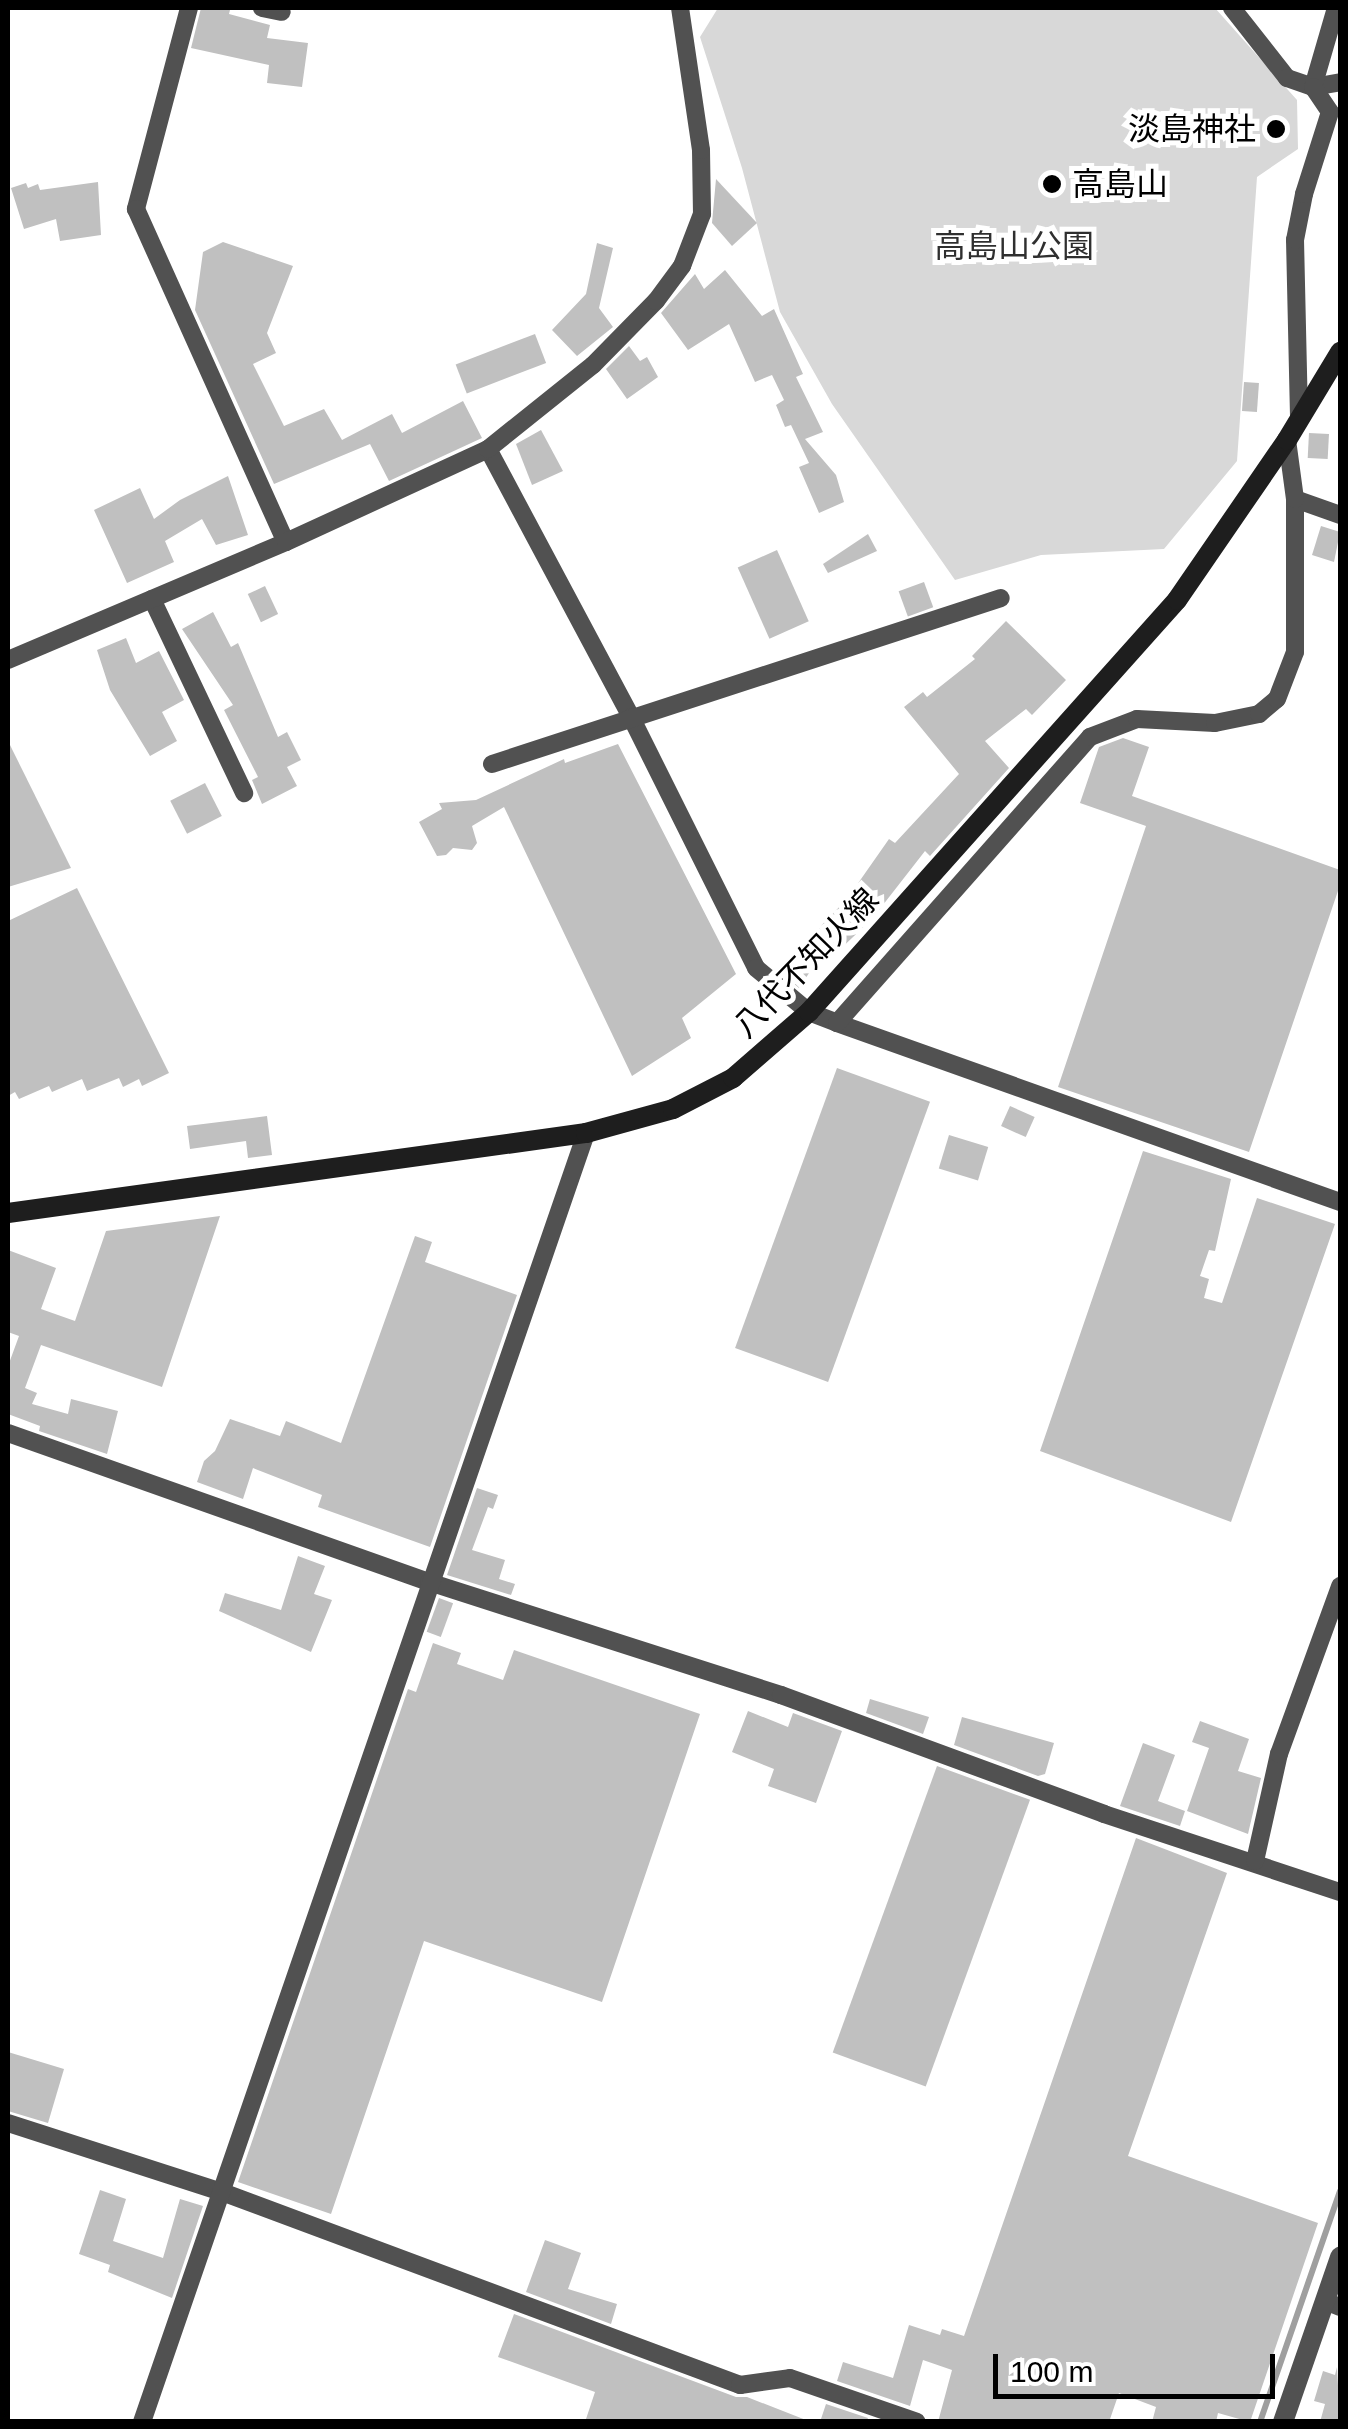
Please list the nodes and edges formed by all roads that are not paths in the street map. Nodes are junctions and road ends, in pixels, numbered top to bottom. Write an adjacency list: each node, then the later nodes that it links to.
1 (189, 8): 15 (street)
2 (262, 8): 6 (street)
3 (680, 8): 12 (street)
4 (1232, 8): 8 (street)
5 (1336, 8): 8 (street)
6 (282, 12)
7 (1340, 82): 8 (street)
8 (1314, 87): 10 (street)
9 (1340, 352): 10 (main road, 八代不知火線)
10 (1299, 416): 11 (main road, 八代不知火線)
11 (1287, 440): 13 (street); 22 (main road, 八代不知火線)
12 (488, 450): 15 (street); 19 (street)
13 (1295, 499): 14 (street); 23 (street)
14 (1340, 515)
15 (286, 542): 17 (street)
16 (1001, 598): 19 (street)
17 (152, 599): 18 (street); 21 (street)
18 (8, 660)
19 (632, 718): 20 (street); 22 (street)
20 (492, 764)
21 (244, 793)
22 (810, 1012): 23 (street); 24 (main road, 八代不知火線)
23 (837, 1023): 25 (street)
24 (586, 1132): 26 (main road, 八代不知火線); 28 (street)
25 (1340, 1202)
26 (8, 1213)
27 (8, 1433): 28 (street)
28 (429, 1582): 30 (street); 33 (street)
29 (1340, 1586): 30 (street)
30 (1255, 1861): 31 (street)
31 (1340, 1892)
32 (8, 2123): 33 (street)
33 (222, 2192): 36 (street); 37 (street)
34 (1340, 2256): 35 (street)
35 (1333, 2304): 38 (street)
36 (142, 2422)
37 (916, 2422)
38 (1283, 2422)

